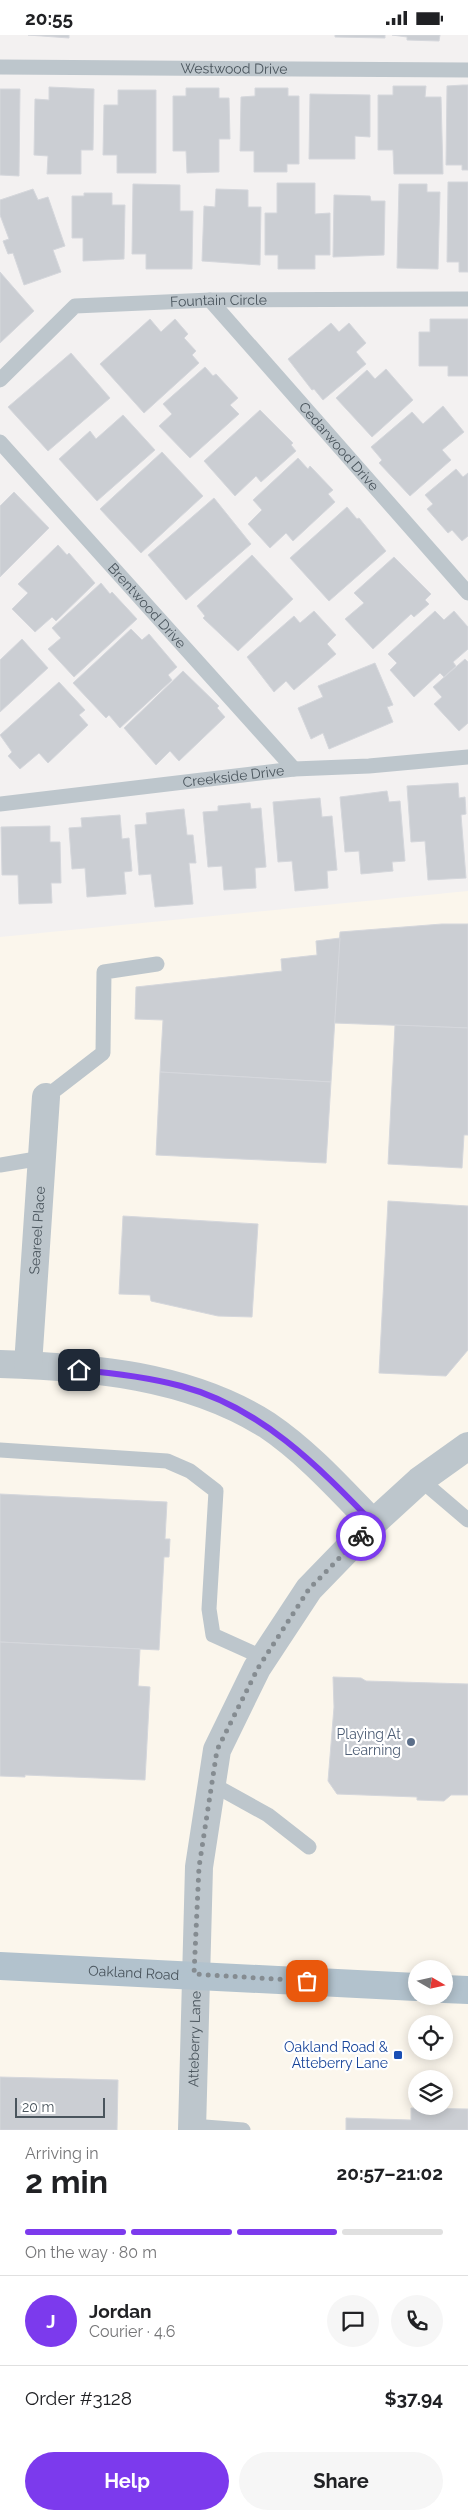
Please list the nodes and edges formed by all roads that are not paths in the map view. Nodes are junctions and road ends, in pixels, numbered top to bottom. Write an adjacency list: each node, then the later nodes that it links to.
1 (0, 67): 2 (lane, Westwood Drive)
2 (468, 70)
3 (468, 299): 4 (lane, Fountain Circle)
4 (210, 300): 5 (lane, Fountain Circle); 7 (lane, Cedarwood Drive)
5 (0, 380)
6 (0, 442): 9 (lane, Brentwood Drive)
7 (468, 593)
8 (468, 757): 9 (lane, Creekside Drive)
9 (294, 769): 10 (lane, Creekside Drive)
10 (0, 804)
11 (157, 964): 12 (lane)
12 (46, 1097): 13 (street, Seareel Place)
13 (42, 1157): 14 (lane); 16 (street, Seareel Place)
14 (0, 1165)
15 (0, 1364): 16 (street)
16 (28, 1365): 21 (street)
17 (468, 1446): 19 (street, Atteberry Lane)
18 (0, 1450): 22 (lane)
19 (421, 1480): 20 (lane); 21 (street, Atteberry Lane)
20 (468, 1520)
21 (373, 1523): 22 (street, Atteberry Lane)
22 (264, 1658): 23 (street, Atteberry Lane)
23 (212, 1784): 24 (lane); 26 (street, Atteberry Lane)
24 (309, 1847)
25 (0, 1966): 26 (main road, Oakland Road)
26 (194, 1974): 27 (main road, Oakland Road); 30 (street, Atteberry Lane)
27 (408, 1987)
28 (453, 1990): 29 (main road)
29 (468, 1991)
30 (192, 2128): 31 (lane)
31 (243, 2130)

